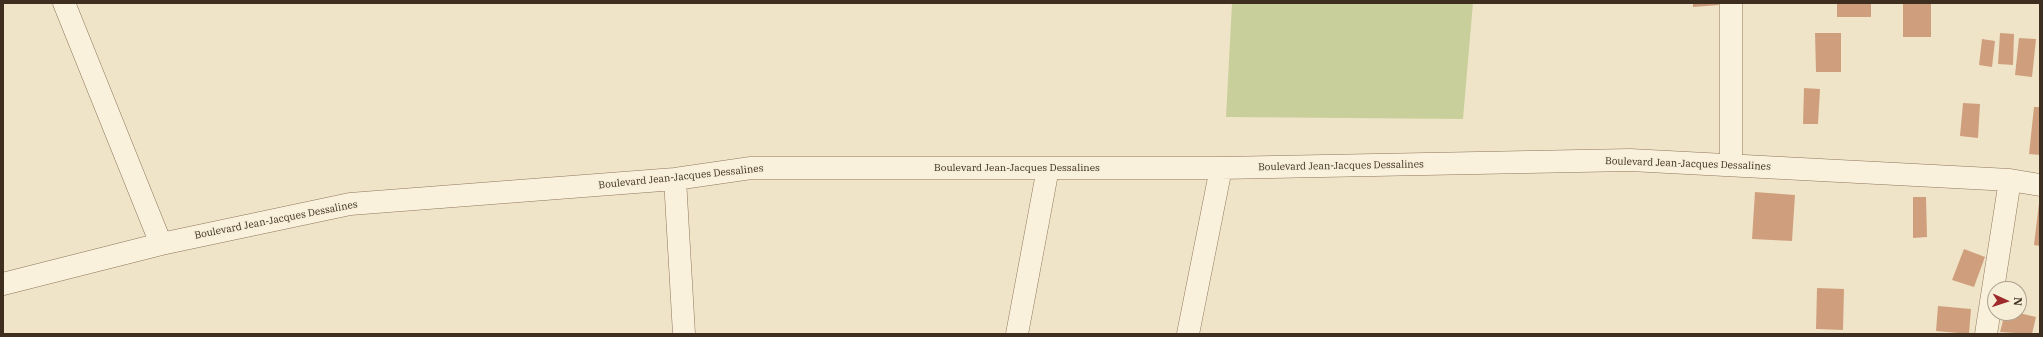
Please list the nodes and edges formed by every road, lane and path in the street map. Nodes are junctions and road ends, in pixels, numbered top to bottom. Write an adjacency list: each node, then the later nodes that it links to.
1 (64, 3): 9 (street)
2 (1731, 3): 3 (street)
3 (1731, 165): 5 (street, Boulevard Jean-Jacques Dessalines); 7 (street, Boulevard Jean-Jacques Dessalines)
4 (1048, 168): 5 (street, Boulevard Jean-Jacques Dessalines); 6 (street, Boulevard Jean-Jacques Dessalines); 12 (street)
5 (1221, 168): 13 (street)
6 (675, 179): 9 (street, Boulevard Jean-Jacques Dessalines); 11 (street)
7 (2010, 180): 8 (street, Boulevard Jean-Jacques Dessalines); 14 (street)
8 (2040, 185)
9 (161, 244): 10 (street, Boulevard Jean-Jacques Dessalines)
10 (3, 284)
11 (684, 334)
12 (1018, 334)
13 (1188, 334)
14 (1986, 334)

